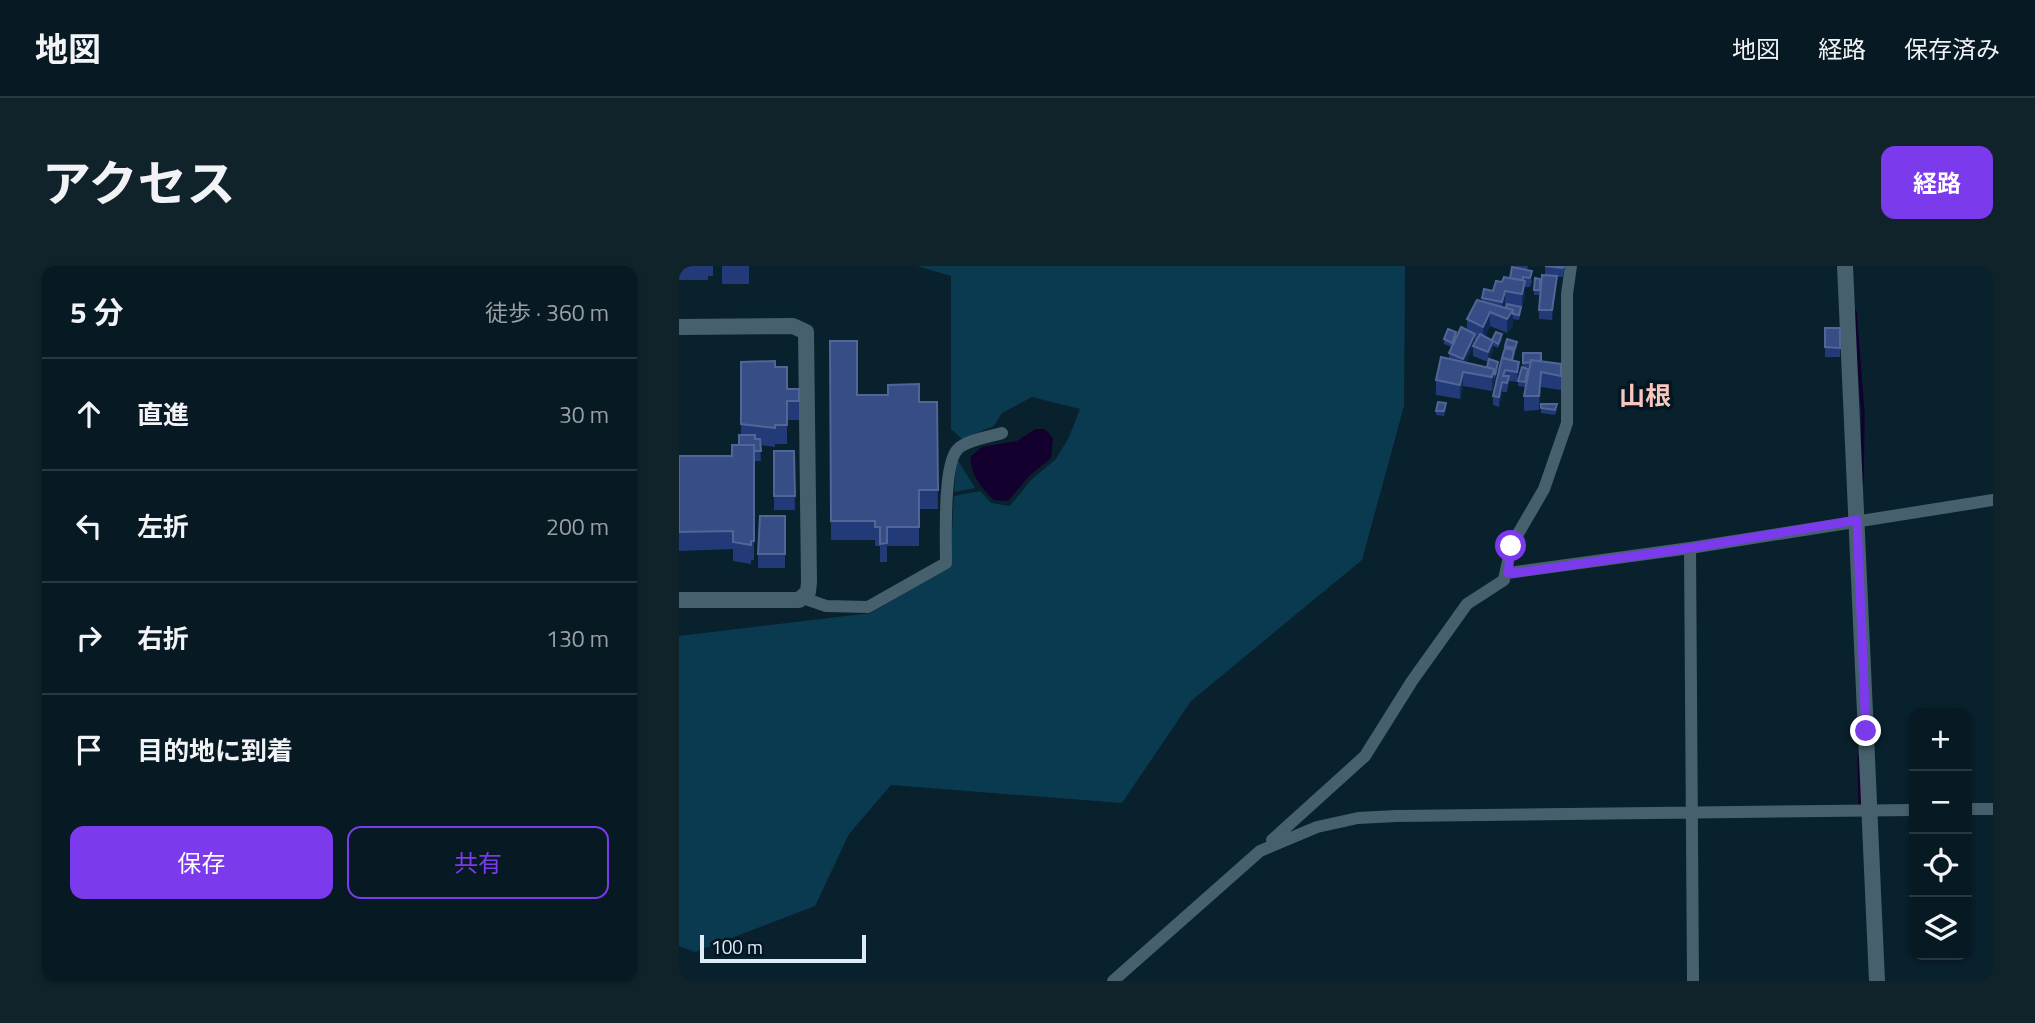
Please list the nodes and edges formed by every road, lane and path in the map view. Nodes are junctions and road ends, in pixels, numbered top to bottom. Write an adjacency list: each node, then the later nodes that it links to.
1 (1571, 266): 8 (street)
2 (1845, 266): 6 (street)
3 (679, 327): 9 (street)
4 (1002, 433): 9 (street)
5 (1993, 500): 6 (street)
6 (1862, 519): 7 (street); 13 (street)
7 (1690, 548): 8 (street); 15 (street)
8 (1508, 573): 16 (street)
9 (803, 598): 10 (street)
10 (679, 600)
11 (1972, 809): 12 (street)
12 (1993, 809)
13 (1870, 810): 14 (street); 15 (street); 19 (street)
14 (1909, 810)
15 (1692, 811): 16 (street); 18 (street)
16 (1260, 851): 17 (street)
17 (1113, 981)
18 (1693, 981)
19 (1877, 981)

